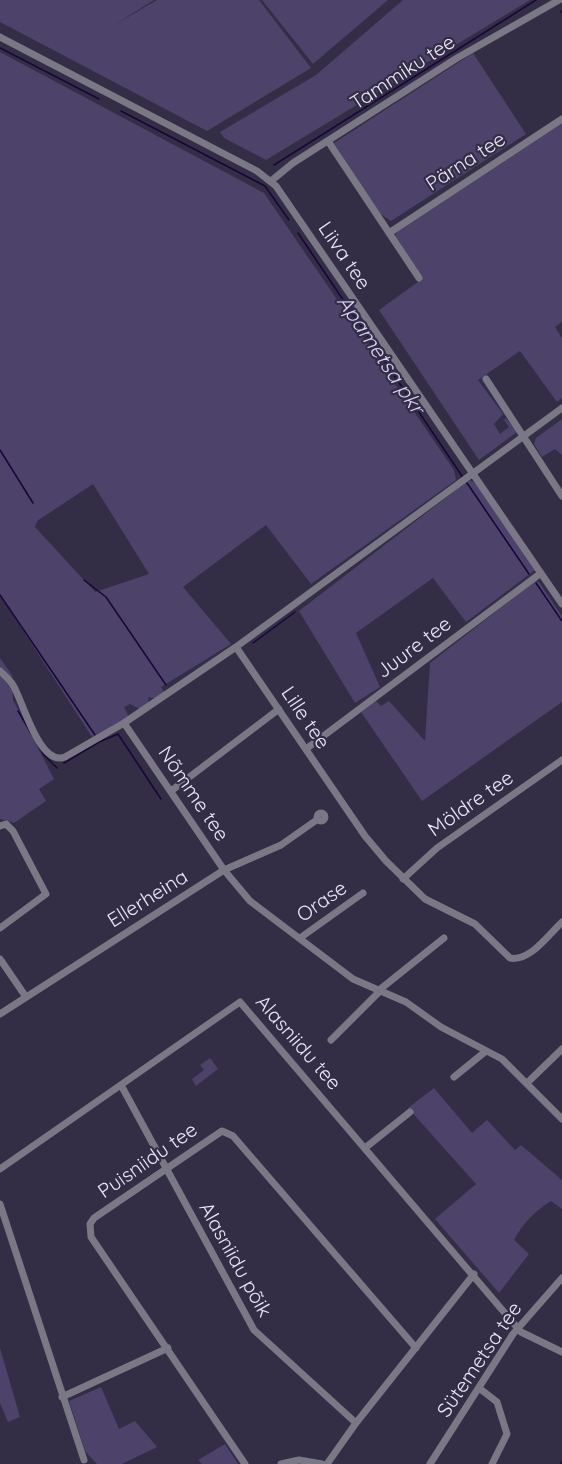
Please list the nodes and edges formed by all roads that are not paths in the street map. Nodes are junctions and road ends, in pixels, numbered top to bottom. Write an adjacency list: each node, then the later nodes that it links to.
1 (559, 0): 4 (street, Tammiku tee)
2 (0, 37): 5 (street, Liiva tee)
3 (562, 119): 6 (street, Pärna tee)
4 (328, 141): 5 (street, Tammiku tee); 6 (street)
5 (271, 181): 11 (street, Liiva tee)
6 (388, 233): 7 (street)
7 (419, 278)
8 (486, 379): 10 (street)
9 (562, 408): 10 (street)
10 (524, 436): 11 (street); 12 (street)
11 (472, 473): 13 (street, Liiva tee); 15 (street)
12 (562, 496)
13 (541, 573): 14 (street, Liiva tee); 19 (street, Juure tee)
14 (562, 604)
15 (236, 647): 17 (street, Lille tee); 18 (street)
16 (0, 671): 18 (street)
17 (279, 709): 19 (street, Lille tee); 21 (street)
18 (124, 723): 21 (street, Nõmme tee)
19 (306, 749): 25 (street, Lille tee)
20 (562, 760): 25 (street, Möldre tee)
21 (171, 791): 24 (street, Nõmme tee)
22 (318, 819): 24 (street, Ellerheina)
23 (0, 826): 28 (street)
24 (224, 870): 29 (street, Nõmme tee); 33 (street, Ellerheina)
25 (403, 879): 27 (street, Lille tee)
26 (363, 893): 29 (street, Orase)
27 (562, 922)
28 (0, 928)
29 (300, 938): 32 (street, Nõmme tee)
30 (444, 938): 32 (street)
31 (0, 959): 33 (street)
32 (379, 992): 35 (street); 37 (street, Nõmme tee)
33 (26, 997): 34 (street, Ellerheina)
34 (0, 1014)
35 (331, 1040)
36 (562, 1049): 39 (street)
37 (486, 1051): 38 (street); 39 (street, Nõmme tee)
38 (454, 1077)
39 (527, 1083): 42 (street, Nõmme tee)
40 (121, 1085): 43 (street, Alasniidu tee); 44 (street, Alasniidu põik); 45 (street, Alasniidu tee)
41 (410, 1112): 43 (street)
42 (562, 1119)
43 (366, 1148): 47 (street, Alasniidu tee)
44 (166, 1167): 50 (street, Puisniidu tee); 51 (street, Puisniidu tee); 55 (street, Alasniidu põik)
45 (0, 1169)
46 (0, 1204): 54 (street)
47 (474, 1274): 49 (street, Alasniidu tee); 51 (street)
48 (562, 1278): 49 (street, Sütemetsa tee)
49 (518, 1327): 52 (street, Alasniidu tee); 53 (street, Sütemetsa tee)
50 (168, 1348): 54 (street); 57 (street, Puisniidu tee)
51 (416, 1348): 55 (street)
52 (562, 1352)
53 (479, 1388): 61 (street, Sütemetsa tee); 62 (street)
54 (62, 1397): 56 (street)
55 (356, 1423): 60 (street)
56 (84, 1460)
57 (245, 1464)
58 (281, 1464): 59 (street)
59 (322, 1464)
60 (327, 1464)
61 (430, 1464)
62 (492, 1464)

